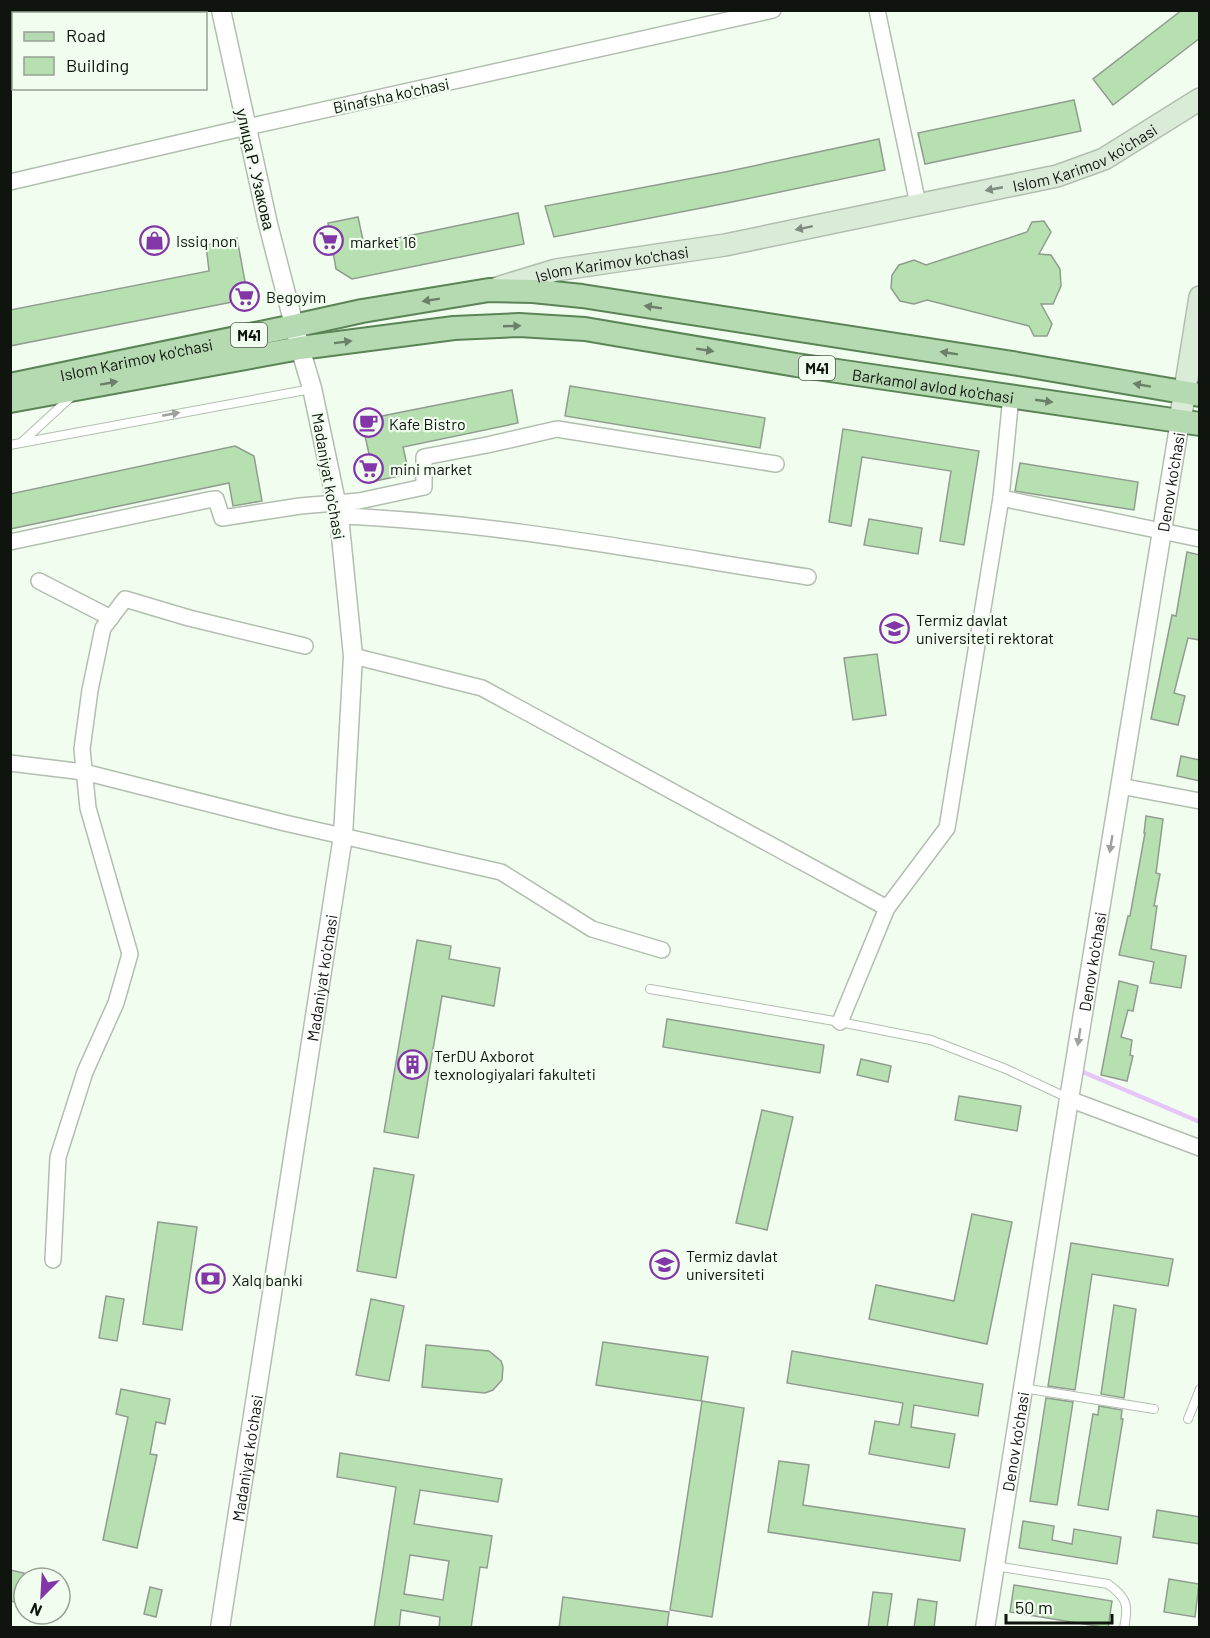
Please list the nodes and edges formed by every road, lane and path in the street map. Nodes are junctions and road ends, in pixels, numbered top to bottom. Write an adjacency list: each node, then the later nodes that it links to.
1 (221, 10): 5 (street, улица Р. Узакова)
2 (773, 10): 5 (street, Binafsha ko'chasi)
3 (876, 10): 7 (street)
4 (1200, 99): 7 (main road, Islom Karimov ko'chasi, one-way to 7)
5 (247, 127): 6 (street, Binafsha ko'chasi); 11 (street, улица Р. Узакова)
6 (10, 182)
7 (918, 204): 8 (main road, Islom Karimov ko'chasi, one-way to 8)
8 (489, 290): 11 (main road, Islom Karimov ko'chasi / M41, one-way to 11); 15 (main road, Barkamol avlod ko'chasi / M41, one-way to 8)
9 (1200, 297): 15 (main road, Denov ko'chasi)
10 (454, 328): 11 (main road, Islom Karimov ko'chasi / M41, one-way to 10); 16 (main road, Barkamol avlod ko'chasi / M41, one-way to 16)
11 (297, 337): 12 (main road, Islom Karimov ko'chasi / M41); 13 (main road, Islom Karimov ko'chasi / M41, one-way to 11); 14 (street, Madaniyat ko'chasi)
12 (10, 386)
13 (81, 387): 17 (main road, Islom Karimov ko'chasi / M41); 19 (lane)
14 (312, 388): 19 (lane, one-way to 14); 23 (street, Madaniyat ko'chasi)
15 (1192, 394): 18 (main road, Denov ko'chasi)
16 (1011, 396): 18 (main road, Barkamol avlod ko'chasi / M41, one-way to 18); 22 (street)
17 (10, 401)
18 (1190, 422): 24 (street, Denov ko'chasi)
19 (21, 443): 20 (lane)
20 (10, 445)
21 (776, 464): 23 (street)
22 (1001, 498): 24 (street); 37 (street)
23 (338, 510): 26 (street); 27 (street); 31 (street, Madaniyat ko'chasi)
24 (1162, 532): 25 (street); 34 (street, Denov ko'chasi)
25 (1200, 539)
26 (10, 542)
27 (808, 577)
28 (39, 581): 29 (street)
29 (111, 618): 30 (street); 33 (street)
30 (305, 646)
31 (353, 656): 36 (street, Madaniyat ko'chasi); 37 (street)
32 (10, 763): 33 (street)
33 (84, 772): 36 (street); 43 (street)
34 (1120, 786): 35 (street); 41 (street, Denov ko'chasi, one-way to 41)
35 (1200, 801)
36 (343, 836): 38 (street); 49 (street, Madaniyat ko'chasi)
37 (886, 908): 40 (street)
38 (662, 950)
39 (650, 989): 40 (lane)
40 (840, 1022): 41 (lane)
41 (1069, 1099): 42 (street); 44 (street, Denov ko'chasi)
42 (1200, 1148)
43 (53, 1260)
44 (1023, 1388): 46 (lane); 48 (street, Denov ko'chasi)
45 (1200, 1389): 47 (lane)
46 (1154, 1409)
47 (1188, 1419)
48 (995, 1566): 50 (street, Denov ko'chasi); 51 (lane)
49 (220, 1628)
50 (985, 1628)
51 (1124, 1628)

